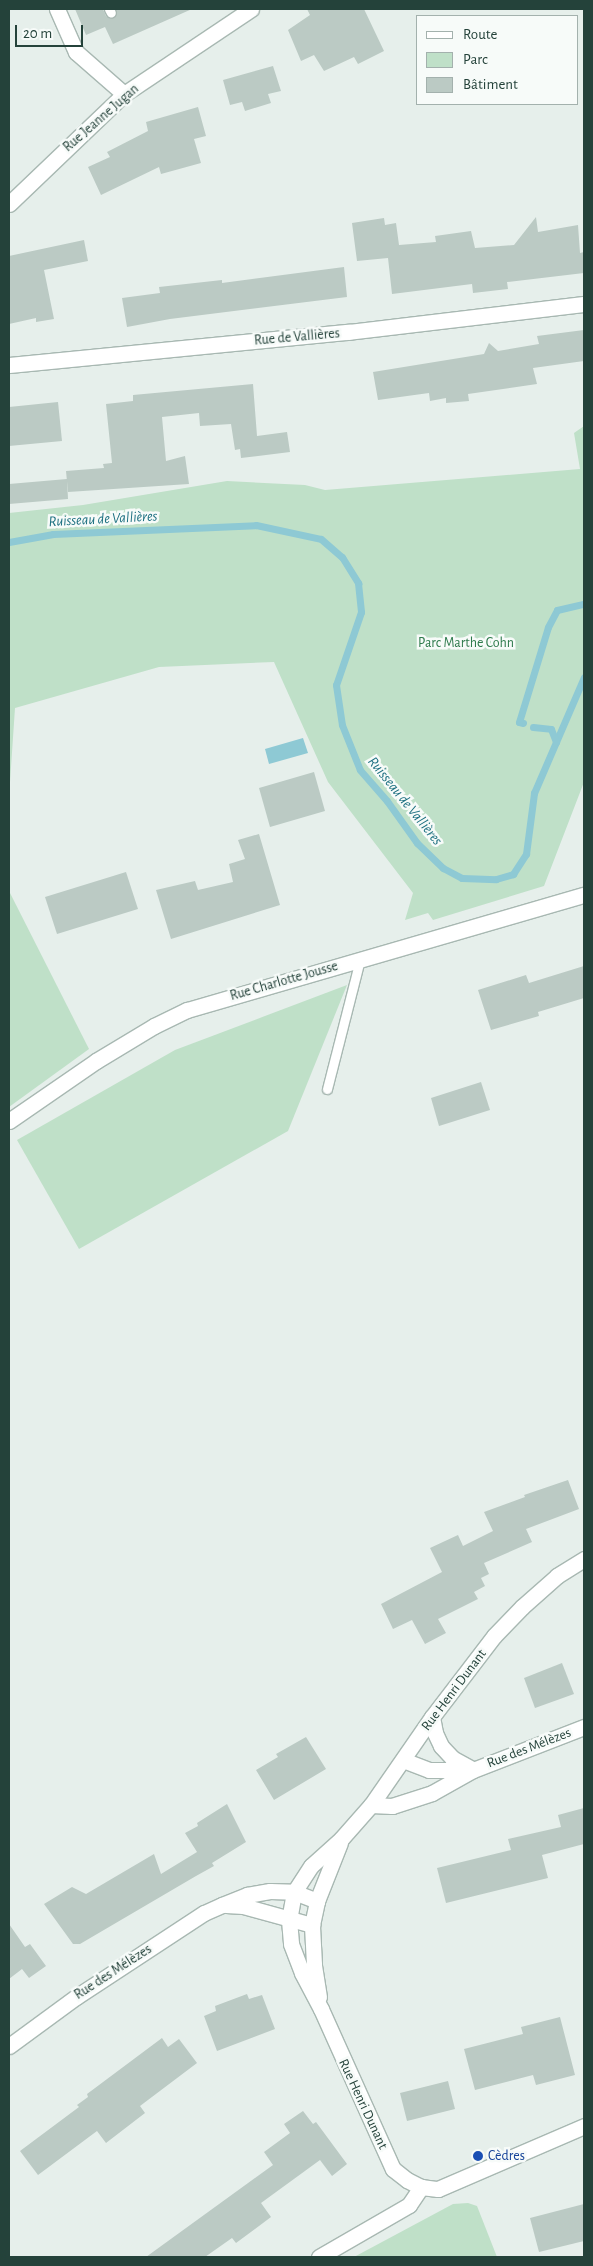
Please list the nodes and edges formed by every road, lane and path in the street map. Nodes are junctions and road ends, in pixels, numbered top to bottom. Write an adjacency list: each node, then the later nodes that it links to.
1 (57, 9): 3 (street)
2 (251, 9): 3 (street, Rue Jeanne Jugan)
3 (124, 94): 4 (street, Rue Jeanne Jugan)
4 (9, 204)
5 (584, 304): 6 (street, Rue de Vallières)
6 (9, 365)
7 (584, 895): 8 (street, Rue Charlotte Jousse)
8 (360, 960): 9 (lane); 10 (street, Rue Charlotte Jousse)
9 (327, 1088)
10 (9, 1121)
11 (584, 1558): 12 (street, Rue Henri Dunant)
12 (432, 1717): 14 (street, Rue Henri Dunant); 15 (street, Rue des Mélèzes)
13 (584, 1727): 15 (street, Rue des Mélèzes)
14 (403, 1760): 15 (street, Rue des Mélèzes); 16 (street, Rue Henri Dunant)
15 (473, 1770): 16 (street, Rue des Mélèzes)
16 (371, 1805): 17 (street, Rue Henri Dunant)
17 (341, 1839): 18 (street, Rue Henri Dunant); 19 (street, Rue Henri Dunant)
18 (294, 1892): 19 (street, Rue des Mélèzes); 20 (street, Rue des Mélèzes); 21 (street, Rue Henri Dunant)
19 (317, 1901): 22 (street, Rue Henri Dunant)
20 (222, 1904): 21 (street); 24 (street, Rue des Mélèzes)
21 (290, 1920): 22 (street); 23 (street, Rue Henri Dunant)
22 (312, 1925): 23 (street, Rue Henri Dunant)
23 (321, 2008): 26 (street, Rue Henri Dunant)
24 (9, 2046)
25 (584, 2126): 26 (street)
26 (421, 2187): 27 (street)
27 (320, 2257)

